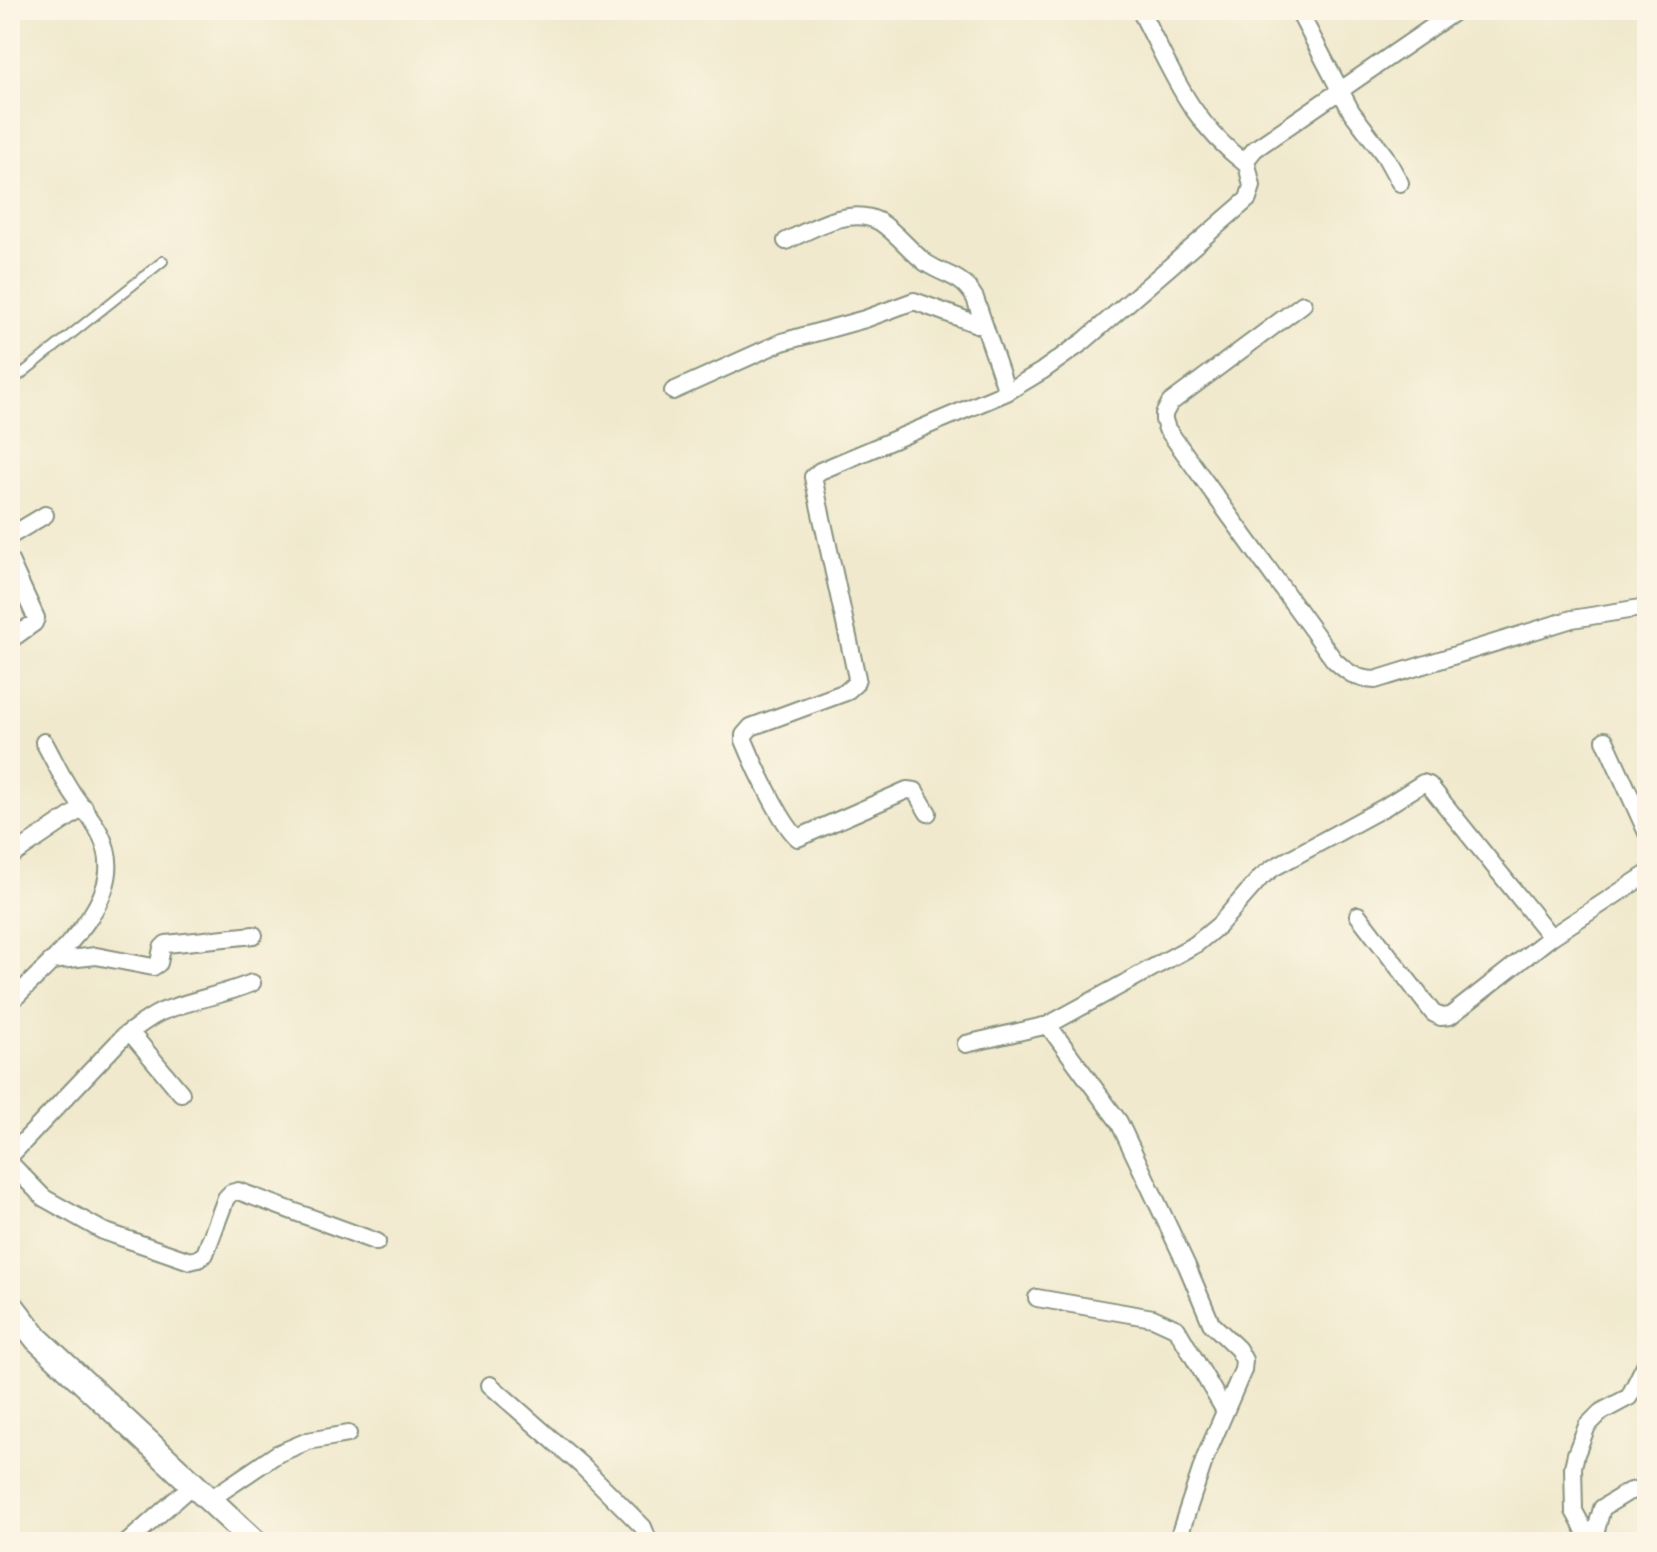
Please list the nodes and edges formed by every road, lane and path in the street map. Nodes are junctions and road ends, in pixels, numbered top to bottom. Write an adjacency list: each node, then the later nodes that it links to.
1 (1140, 10): 6 (street)
2 (1298, 10): 5 (street)
3 (1457, 10): 4 (street)
4 (1436, 16): 5 (street)
5 (1339, 90): 6 (street); 7 (street)
6 (1246, 164): 14 (street)
7 (1400, 183)
8 (786, 241): 11 (street)
9 (163, 261): 12 (lane)
10 (1303, 304): 18 (street)
11 (985, 327): 13 (street); 14 (street)
12 (10, 383)
13 (673, 391)
14 (1007, 392): 23 (street)
15 (45, 515): 16 (street)
16 (10, 536)
17 (10, 561): 19 (street)
18 (1647, 607)
19 (10, 640)
20 (1605, 740): 24 (street)
21 (44, 742): 22 (street)
22 (84, 807): 25 (street); 30 (street)
23 (928, 813)
24 (1647, 833)
25 (10, 857)
26 (1647, 874): 29 (street)
27 (1358, 915): 29 (street)
28 (254, 935): 30 (street)
29 (1551, 937): 33 (street)
30 (51, 961): 32 (street)
31 (252, 983): 34 (street)
32 (10, 1003)
33 (1048, 1025): 35 (street); 44 (street)
34 (130, 1032): 36 (street); 37 (street)
35 (966, 1044)
36 (181, 1093)
37 (10, 1156)
38 (10, 1163): 39 (street)
39 (377, 1242)
40 (1037, 1298): 44 (street)
41 (10, 1304): 47 (main road)
42 (1647, 1361): 52 (street)
43 (490, 1385): 50 (street)
44 (1225, 1411): 51 (street)
45 (348, 1434): 47 (street)
46 (1647, 1487): 52 (street)
47 (200, 1492): 48 (street); 49 (main road)
48 (128, 1542)
49 (255, 1542)
50 (649, 1542)
51 (1177, 1542)
52 (1592, 1542)

